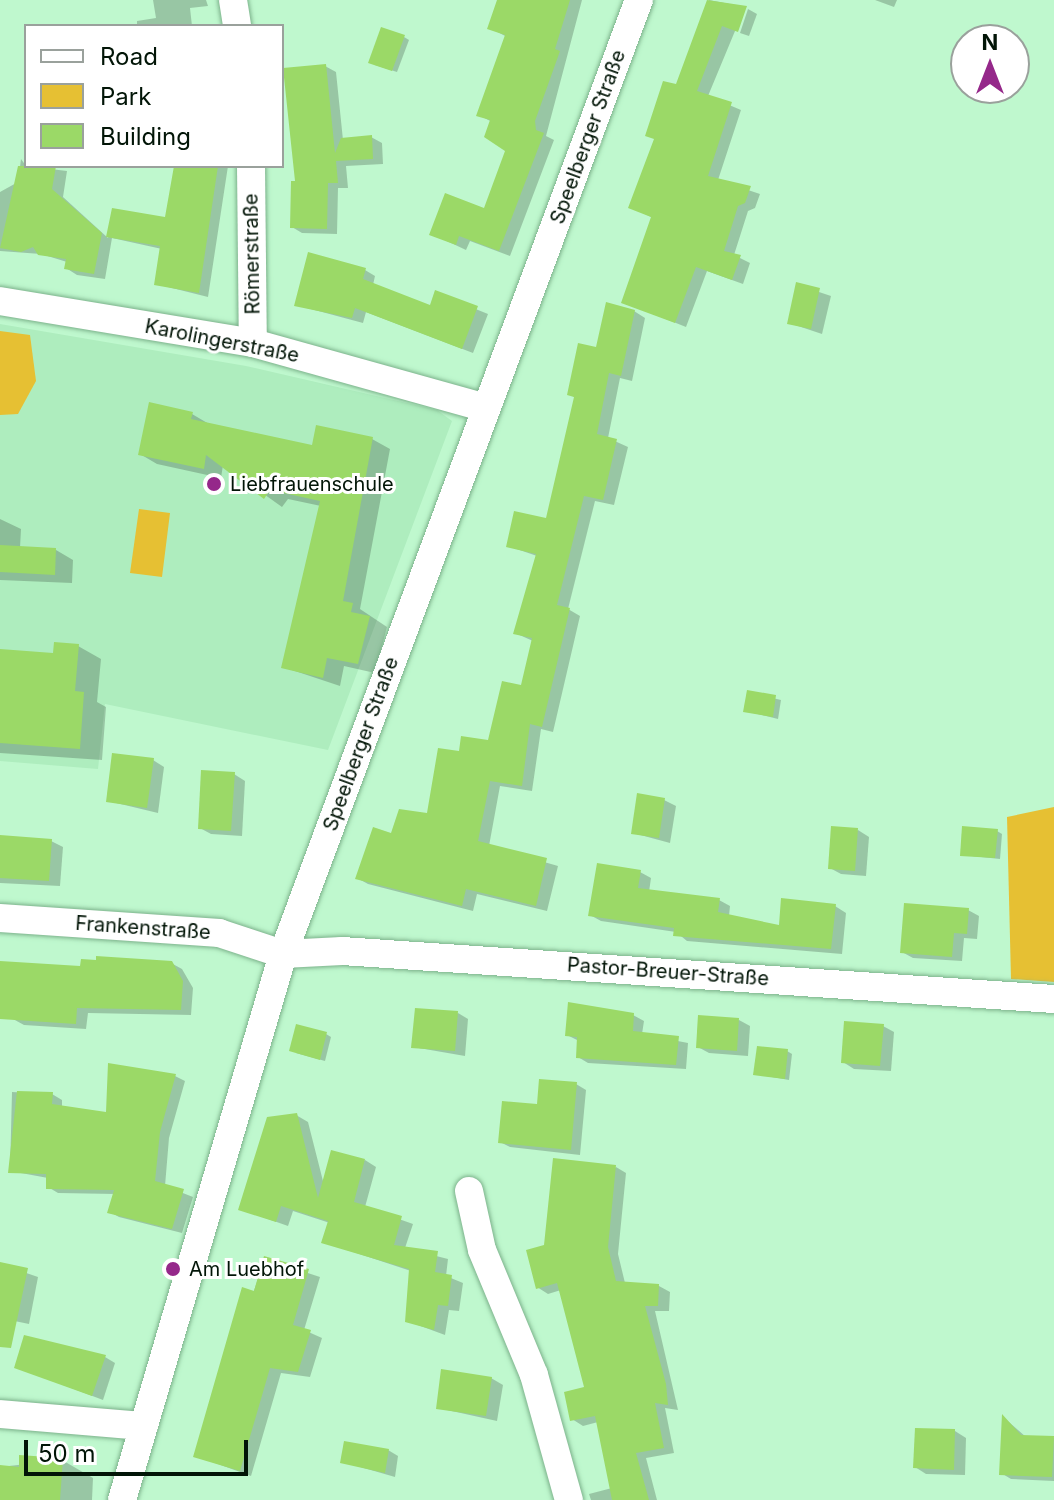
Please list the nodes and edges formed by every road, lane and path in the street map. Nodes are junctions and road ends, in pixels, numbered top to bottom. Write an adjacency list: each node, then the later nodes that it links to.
1 (233, 0): 3 (street)
2 (639, 0): 7 (street, Speelberger Straße)
3 (237, 24)
4 (251, 168): 6 (street, Römerstraße)
5 (0, 301): 6 (street, Karolingerstraße)
6 (253, 343): 7 (street, Karolingerstraße)
7 (486, 408): 9 (street, Speelberger Straße)
8 (0, 918): 9 (street, Frankenstraße)
9 (283, 954): 10 (street, Pastor-Breuer-Straße); 13 (street, Speelberger Straße)
10 (1054, 999)
11 (469, 1191): 15 (street)
12 (0, 1414): 13 (street)
13 (144, 1426): 14 (street, Speelberger Straße)
14 (122, 1500)
15 (569, 1500)

